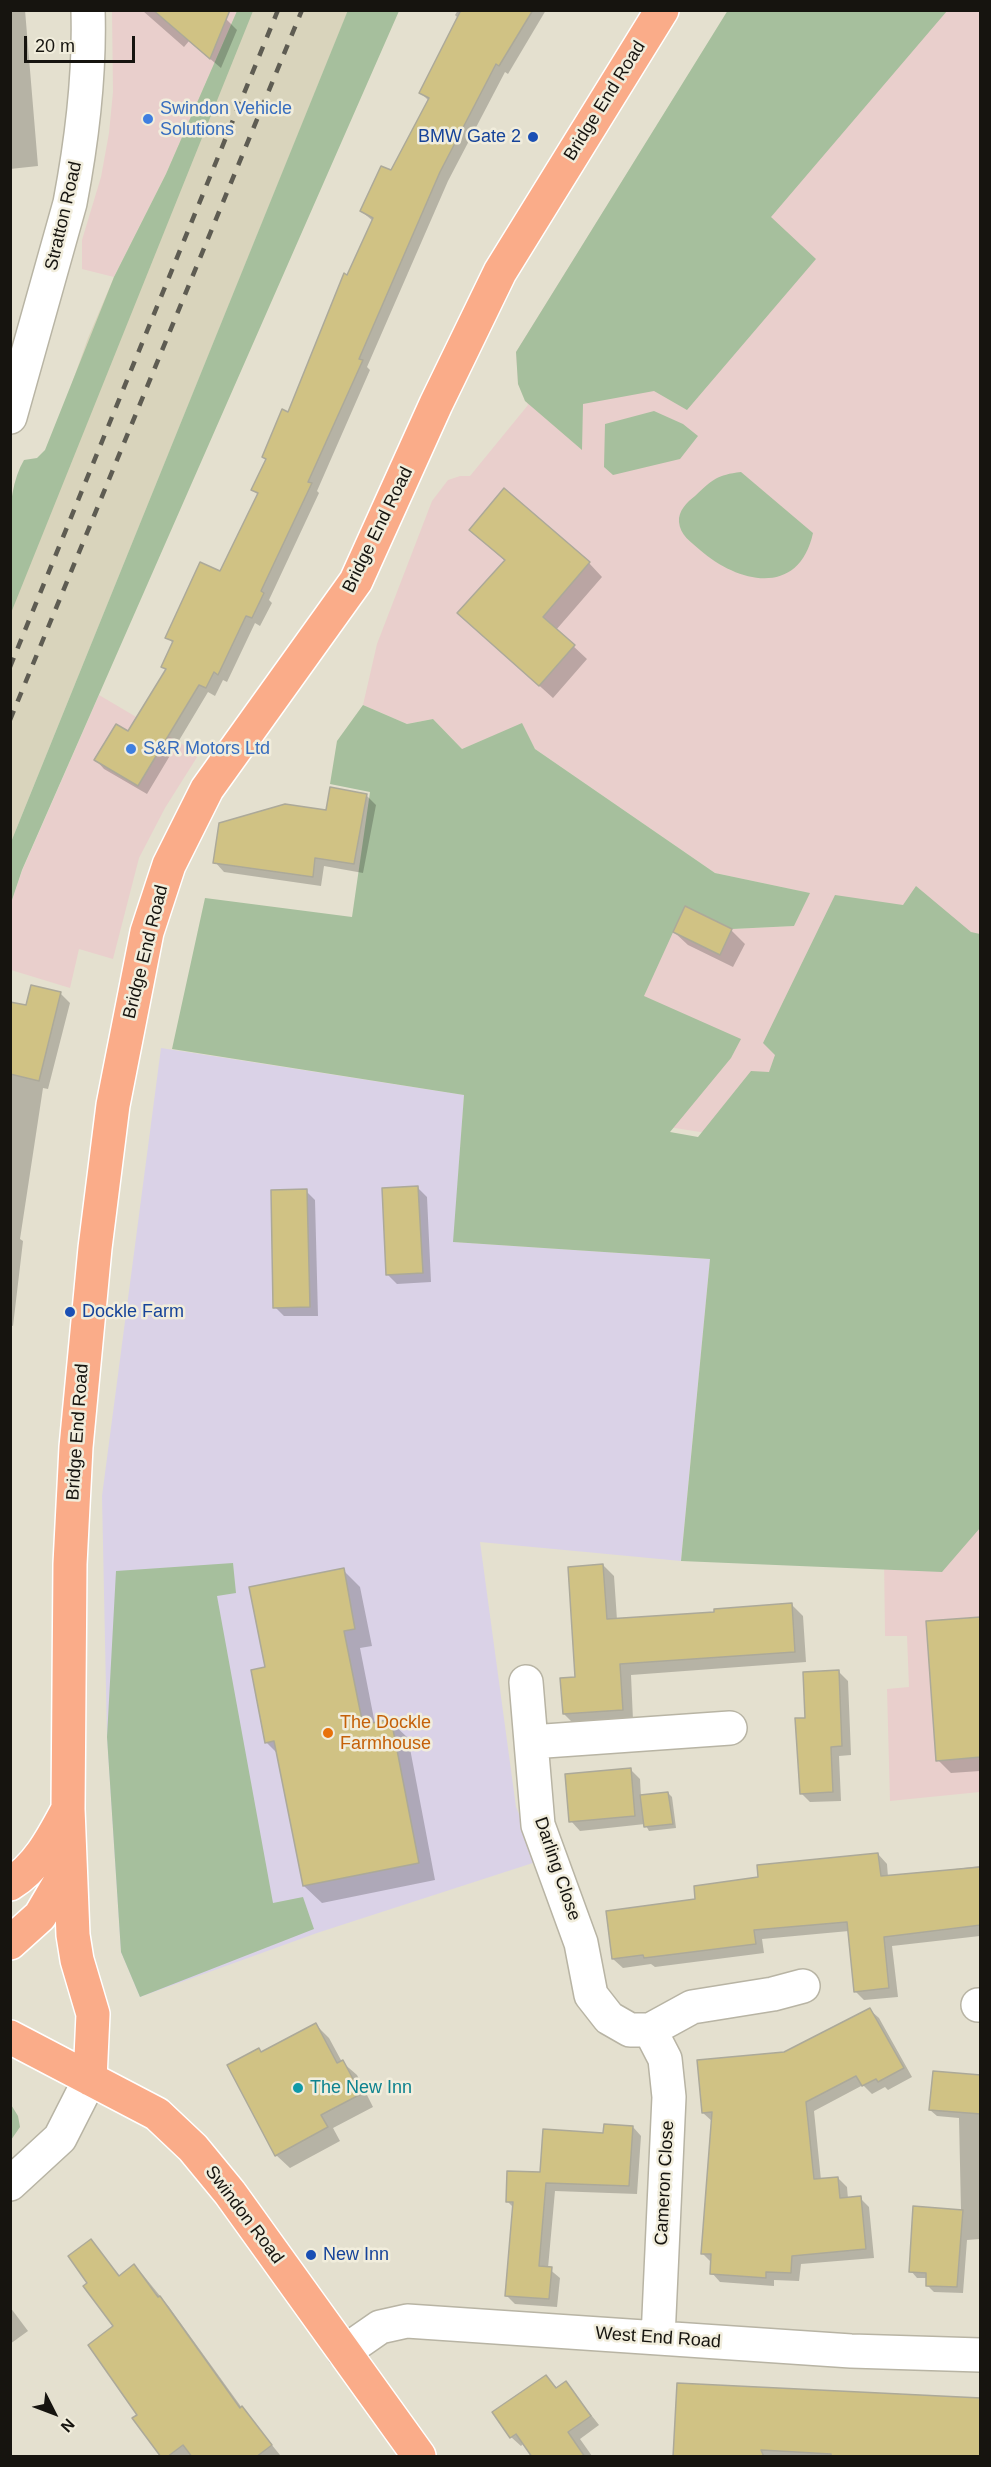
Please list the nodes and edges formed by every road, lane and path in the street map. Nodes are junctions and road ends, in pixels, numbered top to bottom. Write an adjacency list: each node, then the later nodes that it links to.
1 (88, 10): 3 (street, Stratton Road)
2 (662, 10): 7 (main road, Bridge End Road)
3 (10, 417)
4 (526, 1683): 6 (street, Darling Close)
5 (730, 1728): 6 (street)
6 (531, 1742): 12 (street, Darling Close)
7 (68, 1809): 8 (main road, Bridge End Road); 9 (main road, Bridge End Road)
8 (70, 1865): 10 (main road); 14 (main road, Bridge End Road)
9 (10, 1884)
10 (10, 1943)
11 (803, 1986): 12 (street)
12 (650, 2031): 16 (street, Cameron Close)
13 (10, 2037): 14 (main road, Swindon Road)
14 (90, 2079): 15 (street); 17 (main road, Swindon Road)
15 (10, 2184)
16 (658, 2338): 17 (street, West End Road); 18 (street, West End Road)
17 (344, 2352): 19 (main road, Swindon Road)
18 (981, 2355)
19 (419, 2457)

